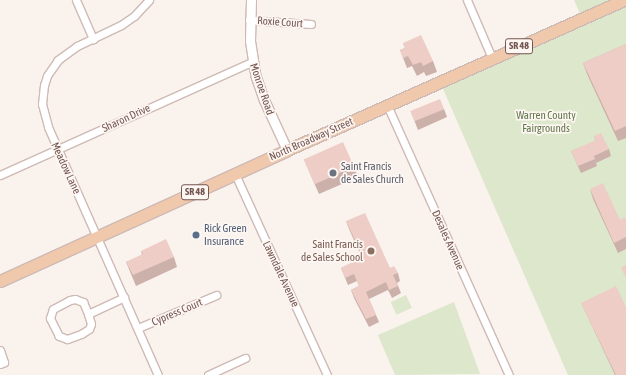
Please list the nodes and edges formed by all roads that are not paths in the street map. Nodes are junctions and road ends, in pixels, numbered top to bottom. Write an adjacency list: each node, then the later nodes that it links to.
1 (76, 0): 8 (street)
2 (149, 0): 8 (street, Meadow Lane)
3 (250, 0): 6 (street, Monroe Road)
4 (467, 0): 9 (street)
5 (617, 1): 9 (main road, North Broadway Street / SR 48)
6 (249, 20): 7 (street, Roxie Court); 10 (street, Monroe Road)
7 (311, 24)
8 (93, 39): 12 (street, Meadow Lane)
9 (492, 58): 11 (main road, North Broadway Street / SR 48)
10 (252, 62): 12 (street, Sharon Drive); 13 (street, Monroe Road)
11 (387, 105): 13 (main road, North Broadway Street / SR 48); 28 (street, Desales Avenue)
12 (58, 150): 15 (street, Sharon Drive); 16 (street, Meadow Lane)
13 (287, 150): 14 (main road, North Broadway Street / SR 48)
14 (235, 174): 16 (main road, North Broadway Street / SR 48); 27 (street, Lawndale Avenue)
15 (0, 175)
16 (97, 237): 17 (main road, North Broadway Street / SR 48); 19 (street, Meadow Lane)
17 (0, 281)
18 (216, 295): 21 (street, Cypress Court)
19 (124, 297): 20 (street); 21 (street, Meadow Lane)
20 (88, 314): 20 (street)
21 (138, 328): 25 (street, Meadow Lane)
22 (0, 350): 24 (street)
23 (245, 358): 26 (street)
24 (0, 364)
25 (158, 375)
26 (208, 375)
27 (327, 375)
28 (509, 375)

